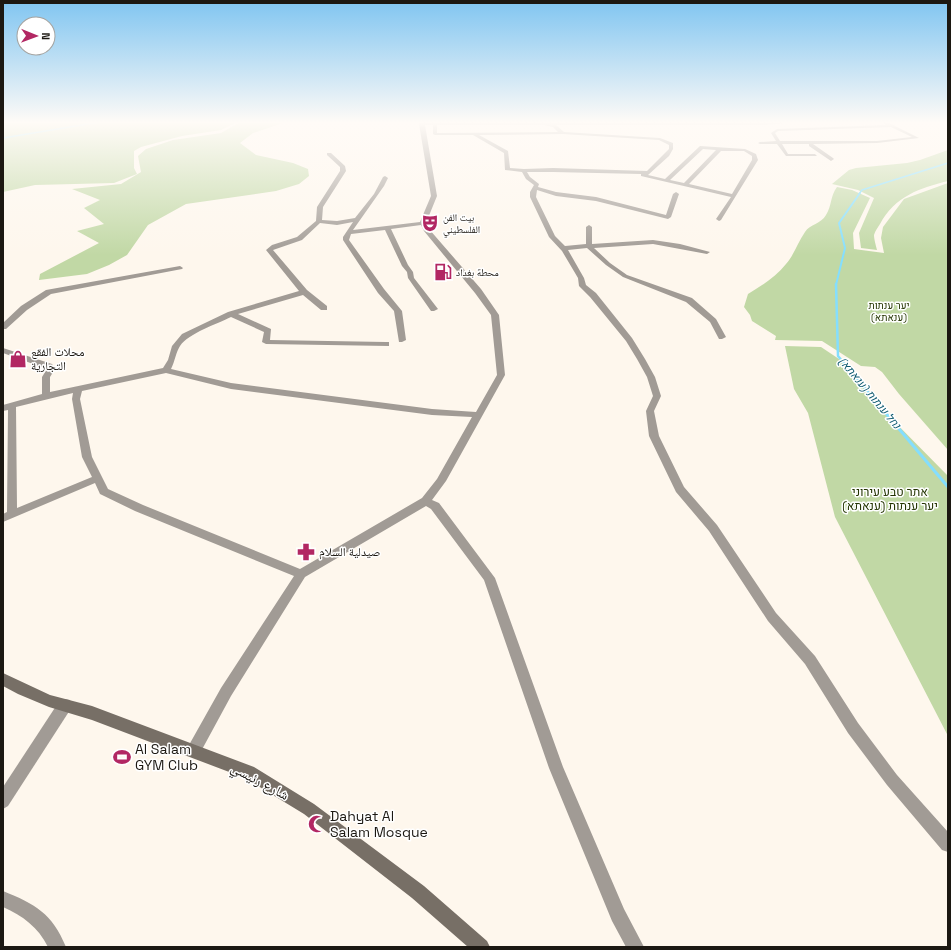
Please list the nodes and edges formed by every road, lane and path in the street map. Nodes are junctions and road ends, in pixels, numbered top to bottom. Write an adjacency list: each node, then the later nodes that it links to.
1 (342, 166): 18 (street)
2 (428, 166): 19 (street)
3 (507, 166): 8 (street)
4 (654, 166): 9 (street)
5 (682, 166): 11 (street)
6 (703, 166): 12 (street)
7 (751, 166): 15 (street)
8 (524, 171): 9 (street); 13 (street)
9 (648, 172): 11 (street)
10 (385, 178): 17 (street)
11 (666, 181): 12 (street)
12 (685, 185): 15 (street)
13 (535, 188): 14 (street); 24 (street)
14 (676, 194)
15 (734, 196): 16 (street)
16 (719, 219)
17 (356, 220): 18 (street); 22 (street)
18 (319, 222): 27 (street)
19 (423, 223): 21 (street); 40 (street)
20 (589, 227): 23 (street)
21 (387, 228): 22 (street); 29 (street)
22 (348, 232): 33 (street)
23 (589, 246): 24 (street); 25 (street); 32 (street)
24 (563, 248): 49 (street)
25 (707, 252)
26 (180, 268): 31 (street)
27 (304, 292): 28 (street); 30 (street)
28 (324, 308)
29 (434, 309)
30 (231, 314): 34 (street); 36 (street)
31 (3, 327)
32 (722, 337)
33 (402, 340)
34 (386, 344)
35 (3, 350): 38 (street)
36 (166, 370): 37 (street); 40 (street)
37 (78, 389): 38 (street); 41 (street)
38 (46, 396): 39 (street)
39 (8, 407): 43 (street)
40 (478, 415): 42 (street)
41 (98, 478): 43 (street); 44 (street)
42 (426, 501): 44 (street); 53 (street)
43 (8, 516)
44 (301, 574): 47 (street)
45 (3, 679): 46 (street, شارع رئيسي)
46 (65, 705): 47 (street, شارع رئيسي); 48 (street)
47 (194, 750): 52 (street, شارع رئيسي)
48 (3, 801)
49 (948, 844)
50 (3, 899): 51 (street)
51 (57, 947)
52 (481, 947)
53 (635, 947)

